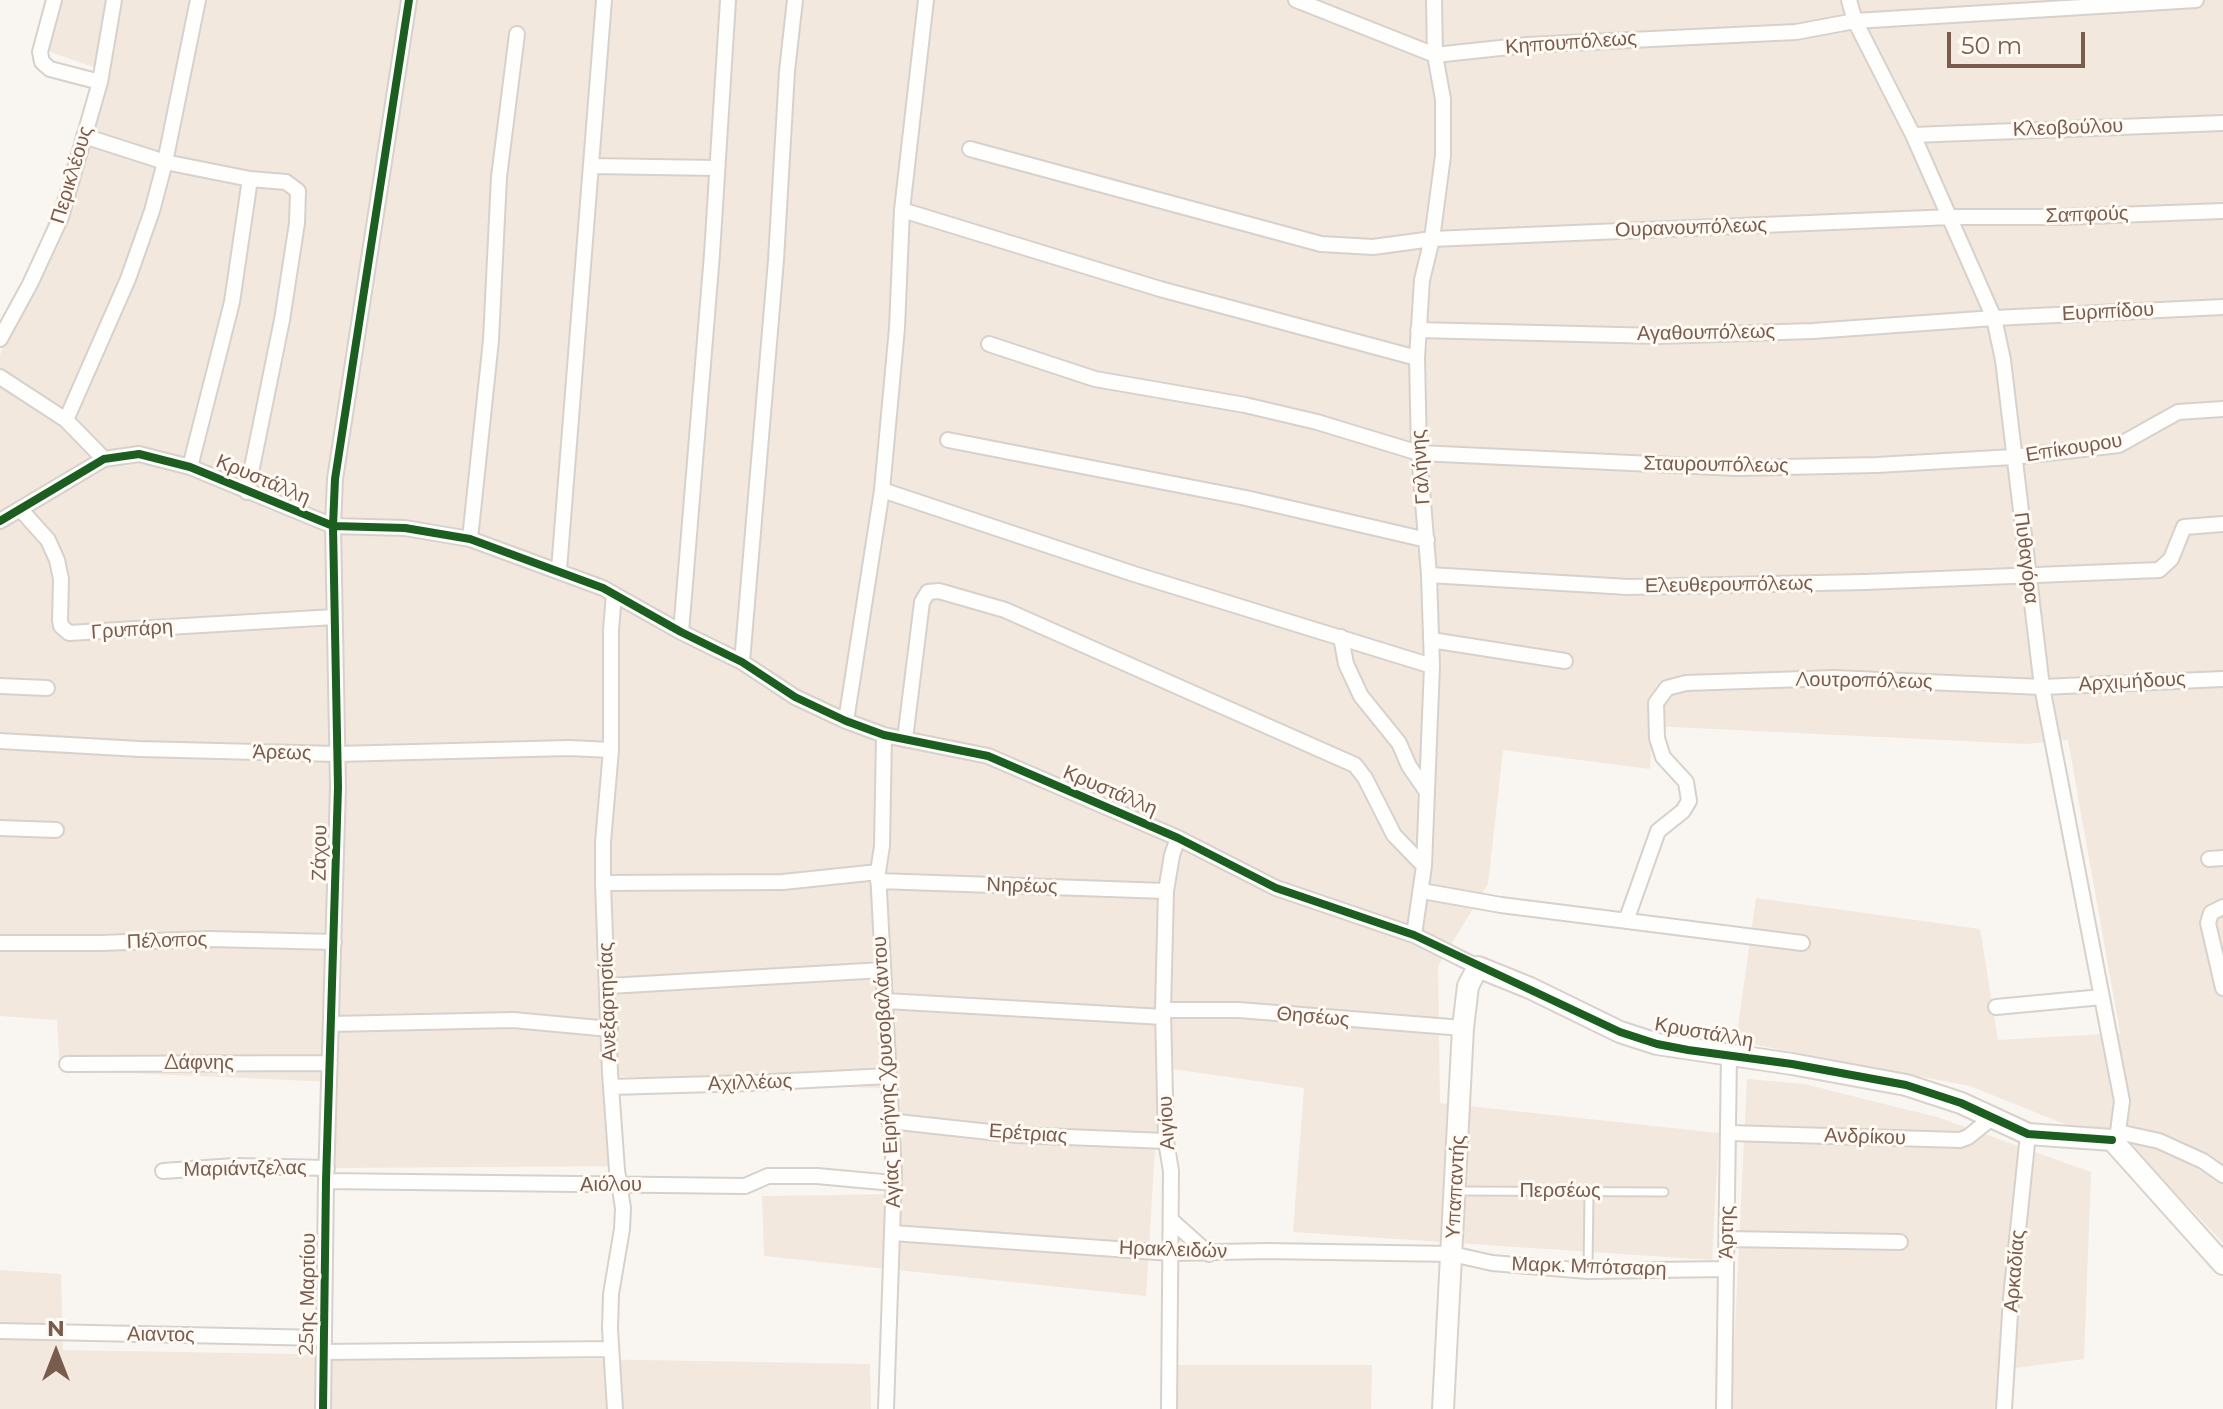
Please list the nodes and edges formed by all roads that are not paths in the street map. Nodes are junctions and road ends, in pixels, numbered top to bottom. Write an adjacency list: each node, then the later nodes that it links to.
1 (54, 0): 16 (street)
2 (114, 0): 16 (street, Περικλέους)
3 (198, 0): 21 (street)
4 (409, 0): 48 (street, Ζάχου)
5 (604, 0): 22 (street)
6 (728, 0): 23 (street)
7 (795, 0): 60 (street)
8 (926, 0): 25 (street)
9 (1296, 0): 15 (street, Κηπουπόλεως)
10 (1434, 0): 15 (street, Γαλήνης)
11 (1849, 0): 13 (street, Πυθαγόρα)
12 (2196, 0): 13 (street, Κηπουπόλεως)
13 (1855, 21): 15 (street, Κηπουπόλεως); 18 (street, Πυθαγόρα)
14 (517, 34): 49 (street)
15 (1435, 55): 28 (street, Γαλήνης)
16 (100, 82): 19 (street, Περικλέους)
17 (2223, 123): 18 (street, Κλεοβούλου)
18 (1913, 135): 27 (street, Πυθαγόρα)
19 (84, 136): 21 (street); 32 (street, Περικλέους)
20 (970, 149): 28 (street, Ουρανουπόλεως)
21 (165, 162): 24 (street); 37 (street)
22 (592, 166): 23 (street); 51 (street)
23 (716, 168): 56 (street)
24 (250, 179): 42 (street); 44 (street)
25 (902, 210): 34 (street); 43 (street)
26 (2223, 211): 27 (street, Σαπφούς)
27 (1951, 217): 28 (street, Ουρανουπόλεως); 30 (street, Πυθαγόρα)
28 (1432, 239): 31 (street, Γαλήνης)
29 (2223, 307): 30 (street, Ευριπίδου)
30 (1994, 318): 31 (street, Αγαθουπόλεως); 40 (street, Πυθαγόρα)
31 (1418, 330): 34 (street, Γαλήνης)
32 (0, 339)
33 (989, 344): 39 (street, Σταυρουπόλεως)
34 (1417, 358): 39 (street, Γαλήνης)
35 (0, 377): 37 (street)
36 (2223, 409): 40 (street, Επίκουρου)
37 (66, 420): 41 (street)
38 (948, 440): 50 (street)
39 (1419, 453): 40 (street, Σταυρουπόλεως); 50 (street, Γαλήνης)
40 (2013, 457): 53 (street, Πυθαγόρα)
41 (104, 459): 42 (street, Κρυστάλλη); 45 (street)
42 (190, 467): 44 (street, Κρυστάλλη)
43 (882, 490): 57 (street); 66 (street)
44 (247, 492): 48 (street, Κρυστάλλη)
45 (21, 510): 46 (street); 55 (street, Γρυπάρη)
46 (0, 521)
47 (2223, 524): 53 (street, Ελευθερουπόλεως)
48 (333, 526): 49 (street, Κρυστάλλη); 55 (street, Ζάχου)
49 (470, 539): 51 (street, Κρυστάλλη)
50 (1427, 540): 52 (street, Γαλήνης)
51 (559, 570): 54 (street, Κρυστάλλη)
52 (1429, 575): 53 (street, Ελευθερουπόλεως); 58 (street, Γαλήνης)
53 (2028, 575): 64 (street, Πυθαγόρα)
54 (614, 594): 56 (street, Κρυστάλλη); 70 (street, Ανεξαρτησίας)
55 (334, 617): 71 (street, Ζάχου)
56 (681, 632): 60 (street, Κρυστάλλη)
57 (1341, 637): 61 (street); 72 (street)
58 (1431, 640): 59 (street); 61 (street, Γαλήνης)
59 (1565, 661)
60 (742, 662): 66 (street, Κρυστάλλη)
61 (1432, 666): 72 (street, Γαλήνης)
62 (2223, 679): 64 (street, Αρχιμήδους)
63 (0, 686): 65 (street)
64 (2042, 687): 82 (street, Λουτροπόλεως); 92 (street, Πυθαγόρα)
65 (47, 688)
66 (846, 721): 67 (street, Κρυστάλλη)
67 (884, 735): 68 (street, Κρυστάλλη); 77 (street, Αγίας Ειρήνης Χρυσοβαλάντου)
68 (905, 739): 75 (street, Κρυστάλλη); 76 (street)
69 (0, 741): 71 (street, Άρεως)
70 (611, 750): 71 (street, Άρεως); 78 (street, Ανεξαρτησίας)
71 (337, 754): 84 (street, Ζάχου)
72 (1427, 792): 76 (street, Γαλήνης)
73 (0, 828): 74 (street)
74 (56, 830)
75 (1178, 838): 79 (street, Αιγίου); 83 (street, Κρυστάλλη)
76 (1424, 866): 80 (street, Γαλήνης)
77 (878, 876): 78 (street, Νηρέως); 79 (street, Νηρέως); 89 (street, Αγίας Ειρήνης Χρυσοβαλάντου)
78 (603, 883): 90 (street, Ανεξαρτησίας)
79 (1166, 891): 95 (street, Αιγίου)
80 (1422, 891): 82 (street); 83 (street, Γαλήνης)
81 (2223, 907): 87 (street)
82 (1626, 921): 86 (street)
83 (1414, 935): 88 (street, Κρυστάλλη)
84 (334, 942): 85 (street, Πέλοπος); 96 (street, Ζάχου)
85 (0, 943)
86 (1802, 943)
87 (2221, 966): 91 (street)
88 (1478, 967): 97 (street, Υπαπαντής); 99 (street, Κρυστάλλη)
89 (883, 970): 90 (street); 93 (street, Αγίας Ειρήνης Χρυσοβαλάντου)
90 (609, 986): 98 (street, Ανεξαρτησίας)
91 (2223, 988)
92 (2102, 997): 94 (street); 108 (street, Πυθαγόρα)
93 (886, 1001): 95 (street, Θησέως); 102 (street, Αγίας Ειρήνης Χρυσοβαλάντου)
94 (1996, 1007)
95 (1163, 1013): 97 (street, Θησέως); 109 (street, Αιγίου)
96 (331, 1024): 98 (street); 100 (street, Ζάχου)
97 (1463, 1028): 115 (street, Υπαπαντής)
98 (610, 1029): 103 (street, Ανεξαρτησίας)
99 (1729, 1055): 104 (street, Κρυστάλλη); 106 (street, Άρτης)
100 (330, 1063): 101 (street, Δάφνης); 111 (street, Ζάχου)
101 (67, 1064)
102 (889, 1076): 103 (street, Αχιλλέως); 105 (street, Αγίας Ειρήνης Χρυσοβαλάντου)
103 (611, 1087): 114 (street, Ανεξαρτησίας)
104 (1993, 1117): 106 (street, Ανδρίκου); 107 (street, Κρυστάλλη)
105 (889, 1121): 109 (street, Ερέτριας); 113 (street, Αγίας Ειρήνης Χρυσοβαλάντου)
106 (1729, 1133): 120 (street, Άρτης)
107 (2028, 1134): 108 (street, Κρυστάλλη); 137 (street, Αρκαδίας)
108 (2115, 1136): 112 (street); 125 (street)
109 (1166, 1141): 118 (street, Αιγίου)
110 (163, 1171): 111 (street, Μαριάντζελας)
111 (326, 1174): 114 (street, Αιόλου); 129 (street, 25ης Μαρτίου)
112 (2223, 1175)
113 (893, 1183): 114 (street, Αιόλου); 119 (street, Αγίας Ειρήνης Χρυσοβαλάντου)
114 (620, 1185): 130 (street, Ανεξαρτησίας)
115 (1456, 1191): 116 (lane, Περσέως); 124 (street, Υπαπαντής)
116 (1589, 1191): 117 (lane, Περσέως); 127 (lane)
117 (1664, 1192)
118 (1171, 1220): 122 (street, Αιγίου); 123 (street)
119 (893, 1233): 122 (street, Ηρακλειδών); 133 (street, Αγίας Ειρήνης Χρυσοβαλάντου)
120 (1727, 1239): 121 (street); 126 (street, Άρτης)
121 (1900, 1242)
122 (1171, 1253): 123 (street, Ηρακλειδών); 134 (street, Αιγίου)
123 (1210, 1254): 124 (street, Ηρακλειδών)
124 (1452, 1254): 127 (street, Μαρκ. Μπότσαρη); 135 (street, Υπαπαντής)
125 (2223, 1264)
126 (1726, 1269): 127 (street, Μαρκ. Μπότσαρη); 136 (street, Άρτης)
127 (1588, 1271)
128 (0, 1331): 129 (street, Αιαντος)
129 (323, 1345): 130 (street, Αιαντος); 131 (street, 25ης Μαρτίου)
130 (611, 1349): 132 (street, Ανεξαρτησίας)
131 (323, 1409)
132 (615, 1409)
133 (886, 1409)
134 (1169, 1409)
135 (1443, 1409)
136 (1724, 1409)
137 (2004, 1409)

